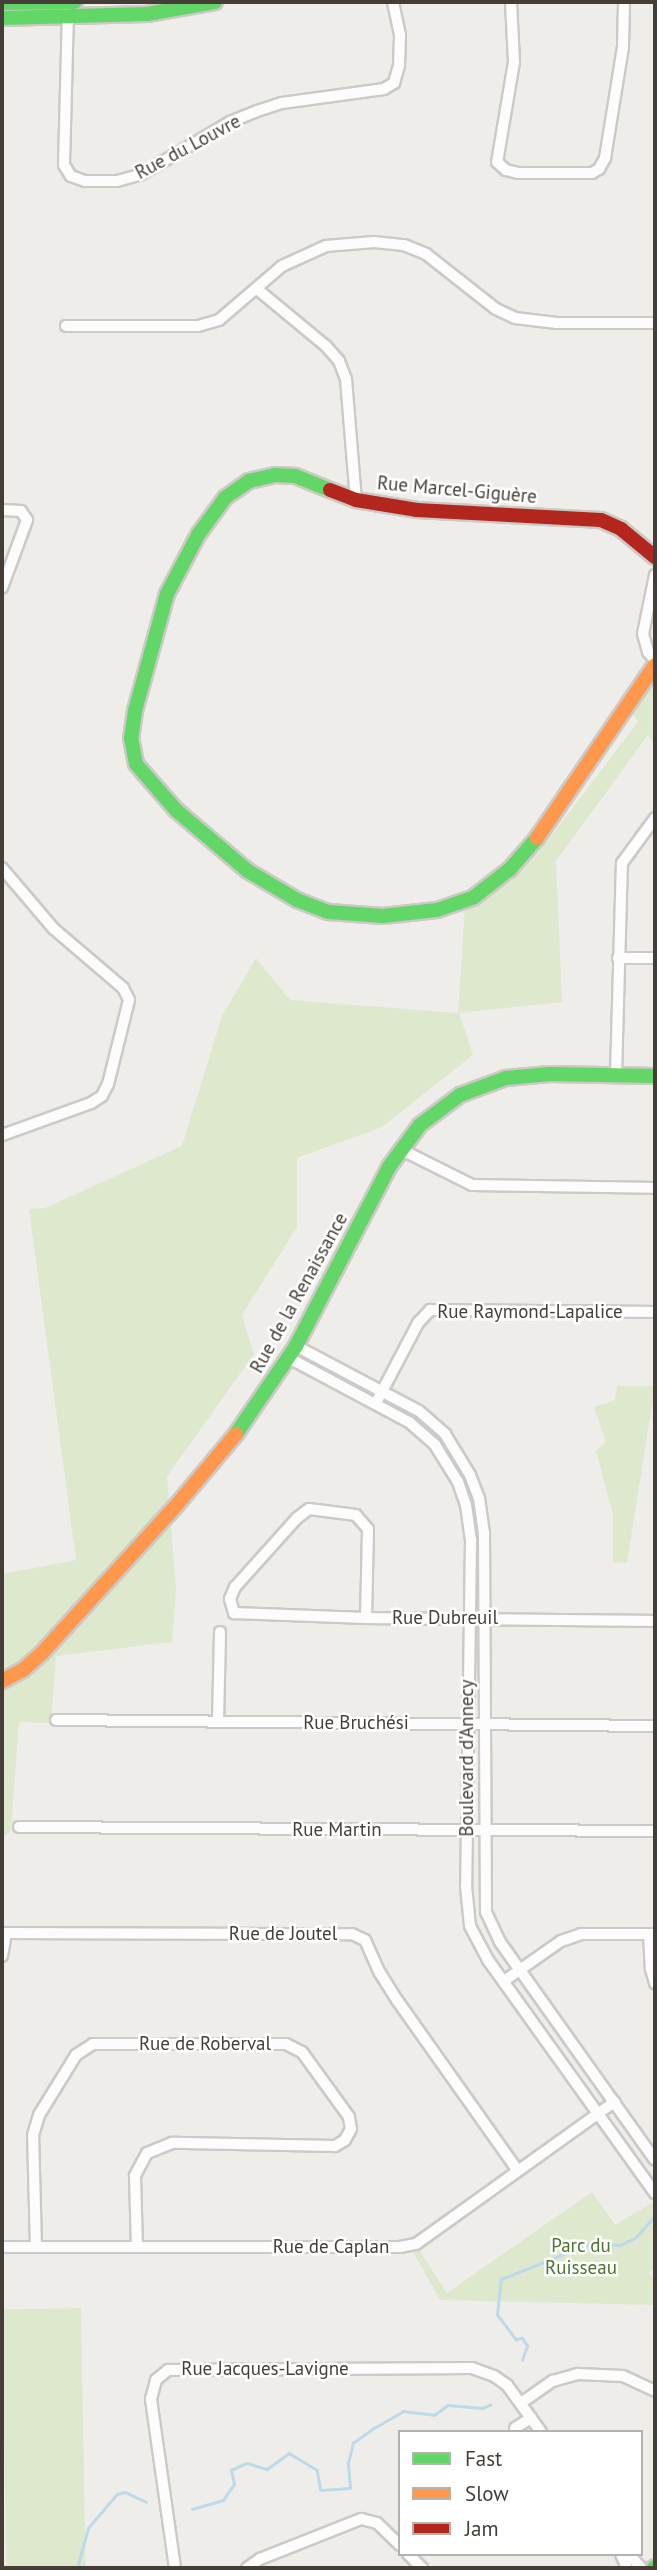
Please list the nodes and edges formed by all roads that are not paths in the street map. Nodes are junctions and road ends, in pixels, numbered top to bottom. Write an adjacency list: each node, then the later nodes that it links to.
1 (68, 2): 2 (street); 7 (street); 9 (street, Rue du Louvre)
2 (75, 2)
3 (215, 2): 9 (street)
4 (393, 2): 9 (street, Rue du Louvre)
5 (511, 2): 6 (street)
6 (625, 2)
7 (2, 3)
8 (2, 18): 9 (street)
9 (68, 19)
10 (257, 289): 11 (street); 12 (street); 13 (street)
11 (655, 323)
12 (66, 326)
13 (356, 500): 15 (street, Rue Marcel-Giguère); 18 (street, Rue Marcel-Giguère)
14 (2, 510): 17 (street)
15 (655, 557)
16 (655, 575): 18 (street)
17 (2, 588)
18 (655, 662)
19 (655, 818): 21 (street)
20 (2, 868): 25 (street)
21 (618, 958): 22 (street); 23 (street)
22 (655, 958)
23 (616, 1075): 24 (street, Rue de la Renaissance); 26 (street, Rue de la Renaissance)
24 (655, 1076)
25 (2, 1135)
26 (400, 1149): 27 (street); 29 (street, Rue de la Renaissance)
27 (655, 1188)
28 (655, 1312): 30 (street, Rue Raymond-Lapalice)
29 (292, 1352): 30 (street, Boulevard d'Annecy); 31 (street, Boulevard d'Annecy); 37 (street, Rue de la Renaissance)
30 (383, 1390): 31 (street, Rue Raymond-Lapalice); 33 (street, Boulevard d'Annecy)
31 (376, 1403): 34 (street, Boulevard d'Annecy)
32 (366, 1618): 32 (street, Rue Dubreuil); 34 (street, Rue Dubreuil)
33 (486, 1618): 34 (street, Rue Dubreuil); 35 (street, Rue Dubreuil); 41 (street, Boulevard d'Annecy)
34 (469, 1619): 40 (street, Boulevard d'Annecy)
35 (655, 1621)
36 (220, 1632): 39 (street)
37 (2, 1681)
38 (56, 1720): 39 (street, Rue Bruchési)
39 (218, 1722): 40 (street, Rue Bruchési)
40 (467, 1724): 41 (street, Rue Bruchési); 45 (street, Boulevard d'Annecy)
41 (486, 1724): 42 (street, Rue Bruchési); 44 (street, Boulevard d'Annecy)
42 (655, 1726)
43 (19, 1827): 45 (street, Rue Martin)
44 (485, 1830): 45 (street, Rue Martin); 46 (street, Rue Martin); 49 (street, Boulevard d'Annecy)
45 (466, 1831): 50 (street, Boulevard d'Annecy)
46 (655, 1831)
47 (652, 1934): 49 (street); 51 (street)
48 (2, 1956): 55 (street, Rue de Joutel)
49 (520, 1970): 50 (street); 52 (street, Boulevard d'Annecy)
50 (504, 1980): 53 (street, Boulevard d'Annecy)
51 (655, 1983)
52 (614, 2102): 53 (street, Rue de Caplan); 54 (street, Boulevard d'Annecy)
53 (599, 2114): 55 (street, Rue de Caplan); 56 (street, Boulevard d'Annecy)
54 (655, 2160)
55 (518, 2171): 59 (street, Rue de Caplan)
56 (655, 2193)
57 (2, 2247): 58 (street, Rue de Caplan)
58 (36, 2247): 59 (street, Rue de Caplan); 59 (street, Rue de Roberval)
59 (137, 2247)
60 (655, 2392): 61 (street)
61 (521, 2403): 62 (street, Rue Jacques-Lavigne); 66 (street, Rue Jacques-Lavigne)
62 (531, 2418): 63 (street); 64 (street, Rue Jacques-Lavigne)
63 (516, 2428)
64 (540, 2430)
65 (398, 2544): 67 (street)
66 (175, 2568)
67 (247, 2568)

